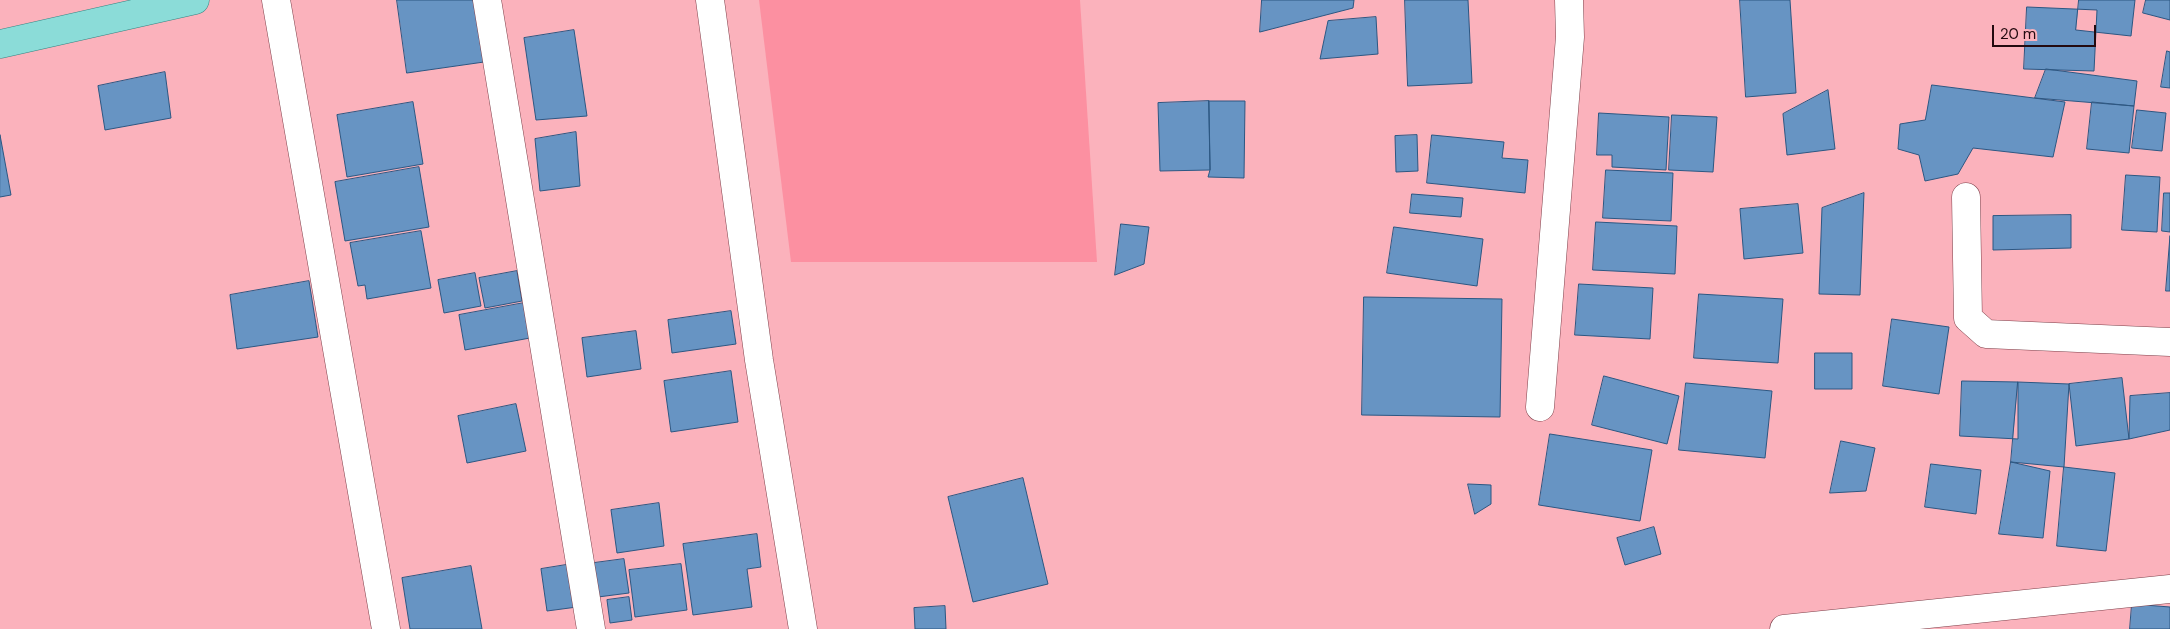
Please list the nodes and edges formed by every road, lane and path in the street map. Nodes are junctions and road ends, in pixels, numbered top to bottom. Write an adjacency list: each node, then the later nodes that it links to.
1 (194, 0): 6 (main road)
2 (276, 0): 12 (street)
3 (488, 0): 13 (street)
4 (710, 0): 14 (street)
5 (1569, 0): 9 (street)
6 (0, 44)
7 (1966, 197): 8 (street)
8 (2170, 342)
9 (1540, 407)
10 (2170, 589): 11 (street)
11 (1978, 619): 15 (street)
12 (386, 629)
13 (591, 629)
14 (803, 629)
15 (1784, 629)

